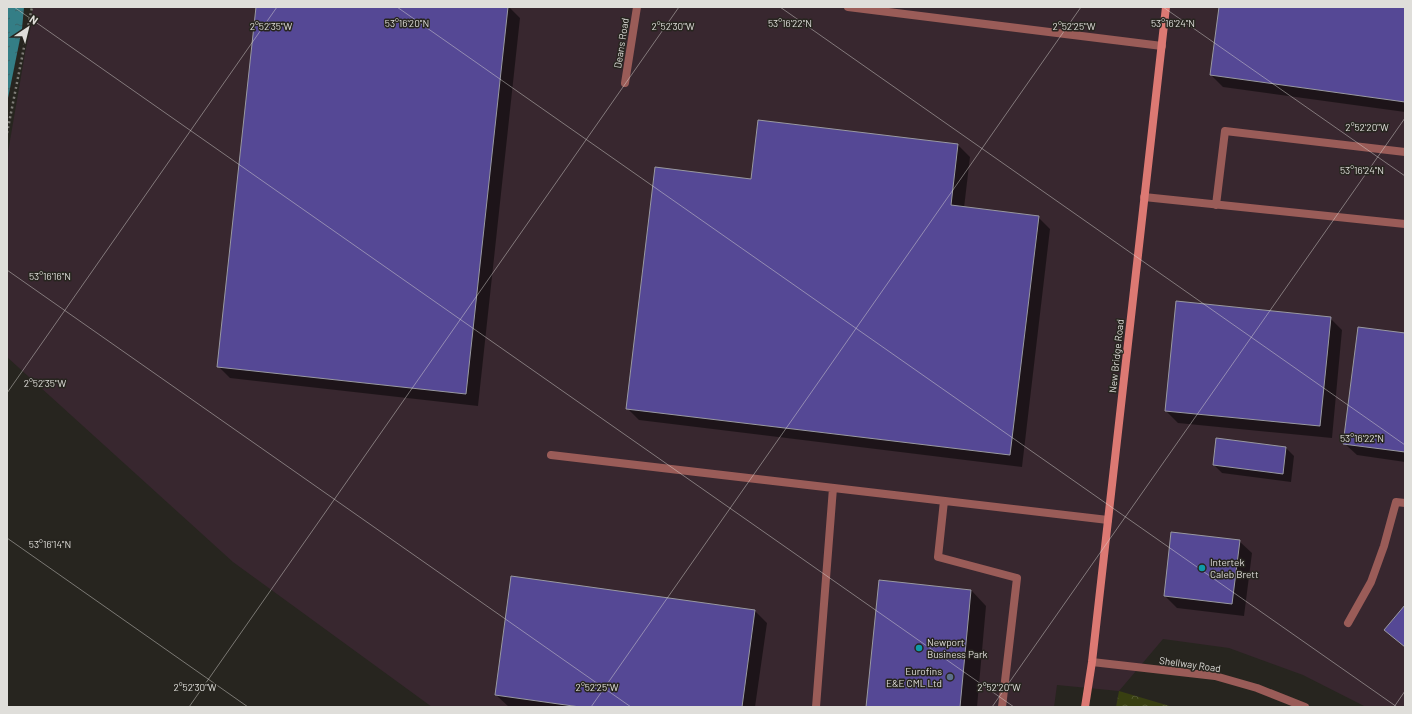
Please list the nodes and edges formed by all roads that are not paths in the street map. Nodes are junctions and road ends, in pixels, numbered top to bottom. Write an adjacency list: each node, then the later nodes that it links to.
1 (637, 7): 5 (lane, Deans Road)
2 (848, 7): 4 (lane)
3 (1166, 7): 4 (street, New Bridge Road)
4 (1162, 46): 7 (street, New Bridge Road)
5 (625, 82)
6 (1405, 152): 8 (lane)
7 (1144, 197): 8 (lane); 14 (street, New Bridge Road)
8 (1216, 204): 9 (lane)
9 (1405, 224)
10 (551, 455): 11 (lane)
11 (833, 488): 12 (lane); 17 (lane)
12 (944, 501): 14 (lane); 18 (lane)
13 (1405, 503): 15 (lane)
14 (1108, 520): 16 (street, New Bridge Road)
15 (1348, 623)
16 (1092, 662): 19 (street, New Bridge Road); 20 (lane, Shellway Road)
17 (816, 707)
18 (1002, 707)
19 (1085, 707)
20 (1305, 707)

